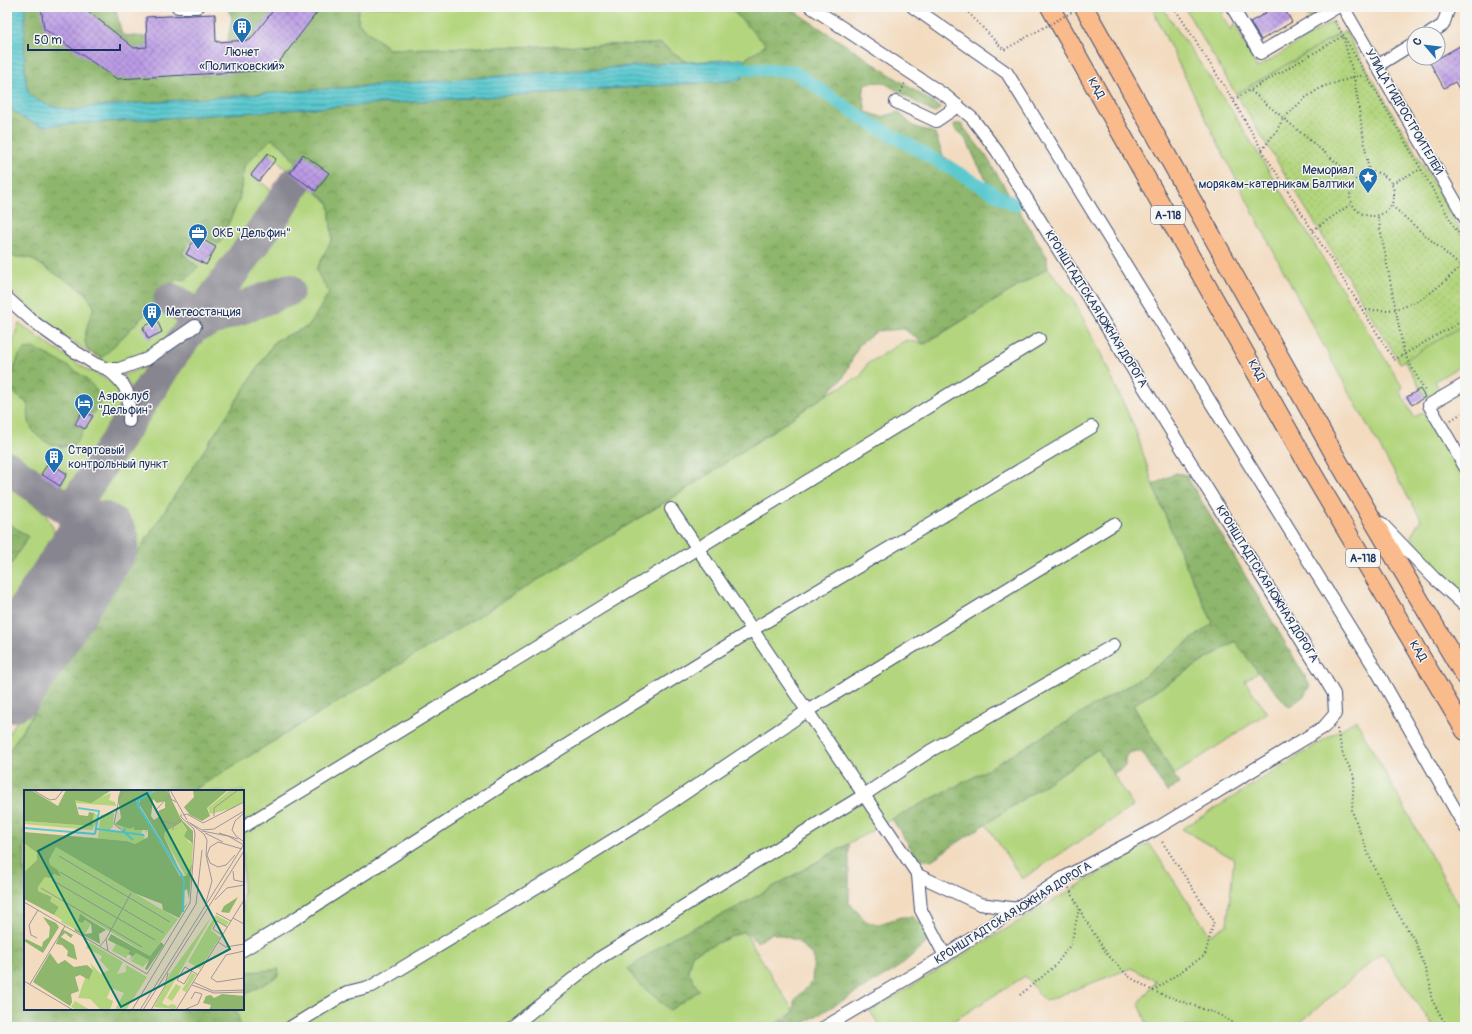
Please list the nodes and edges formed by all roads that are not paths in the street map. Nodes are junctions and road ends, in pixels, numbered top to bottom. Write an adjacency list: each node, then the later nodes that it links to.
1 (178, 7): 2 (street)
2 (197, 7)
3 (811, 7): 17 (street, КРОНШТАДТСКАЯ ЮЖНАЯ ДОРОГА)
4 (913, 7): 39 (street)
5 (1042, 7): 13 (street)
6 (1050, 7): 13 (highway, КАД / А-118)
7 (1083, 7): 27 (highway, А-118)
8 (1232, 7): 11 (street)
9 (1343, 7): 15 (street, УЛИЦА ГИДРОСТРОИТЕЛЕЙ)
10 (1449, 7): 12 (street)
11 (1333, 9)
12 (1441, 26)
13 (1073, 46): 36 (highway, КАД / А-118)
14 (1406, 48): 15 (street)
15 (1377, 66): 18 (street, УЛИЦА ГИДРОСТРОИТЕЛЕЙ)
16 (896, 102): 17 (street)
17 (958, 106): 41 (street, КРОНШТАДТСКАЯ ЮЖНАЯ ДОРОГА)
18 (1465, 218)
19 (7, 298): 22 (street)
20 (195, 326): 22 (street)
21 (1039, 339): 30 (street)
22 (108, 369): 24 (street)
23 (1465, 384): 26 (street)
24 (130, 421)
25 (1092, 426): 32 (street)
26 (1465, 467)
27 (1366, 507): 31 (street); 34 (highway, А-118)
28 (671, 509): 30 (street)
29 (1114, 524): 35 (street)
30 (697, 549): 32 (street); 38 (street)
31 (1465, 606)
32 (752, 630): 35 (street); 42 (street)
33 (1114, 645): 37 (street)
34 (1465, 677)
35 (807, 711): 37 (street); 44 (street)
36 (1465, 731)
37 (864, 795): 40 (street); 45 (street)
38 (244, 826)
39 (1465, 827)
40 (918, 875): 41 (street); 43 (street)
41 (1018, 909): 43 (street, КРОНШТАДТСКАЯ ЮЖНАЯ ДОРОГА)
42 (244, 949)
43 (944, 956): 46 (street, КРОНШТАДТСКАЯ ЮЖНАЯ ДОРОГА)
44 (290, 1027)
45 (512, 1027)
46 (825, 1027)

